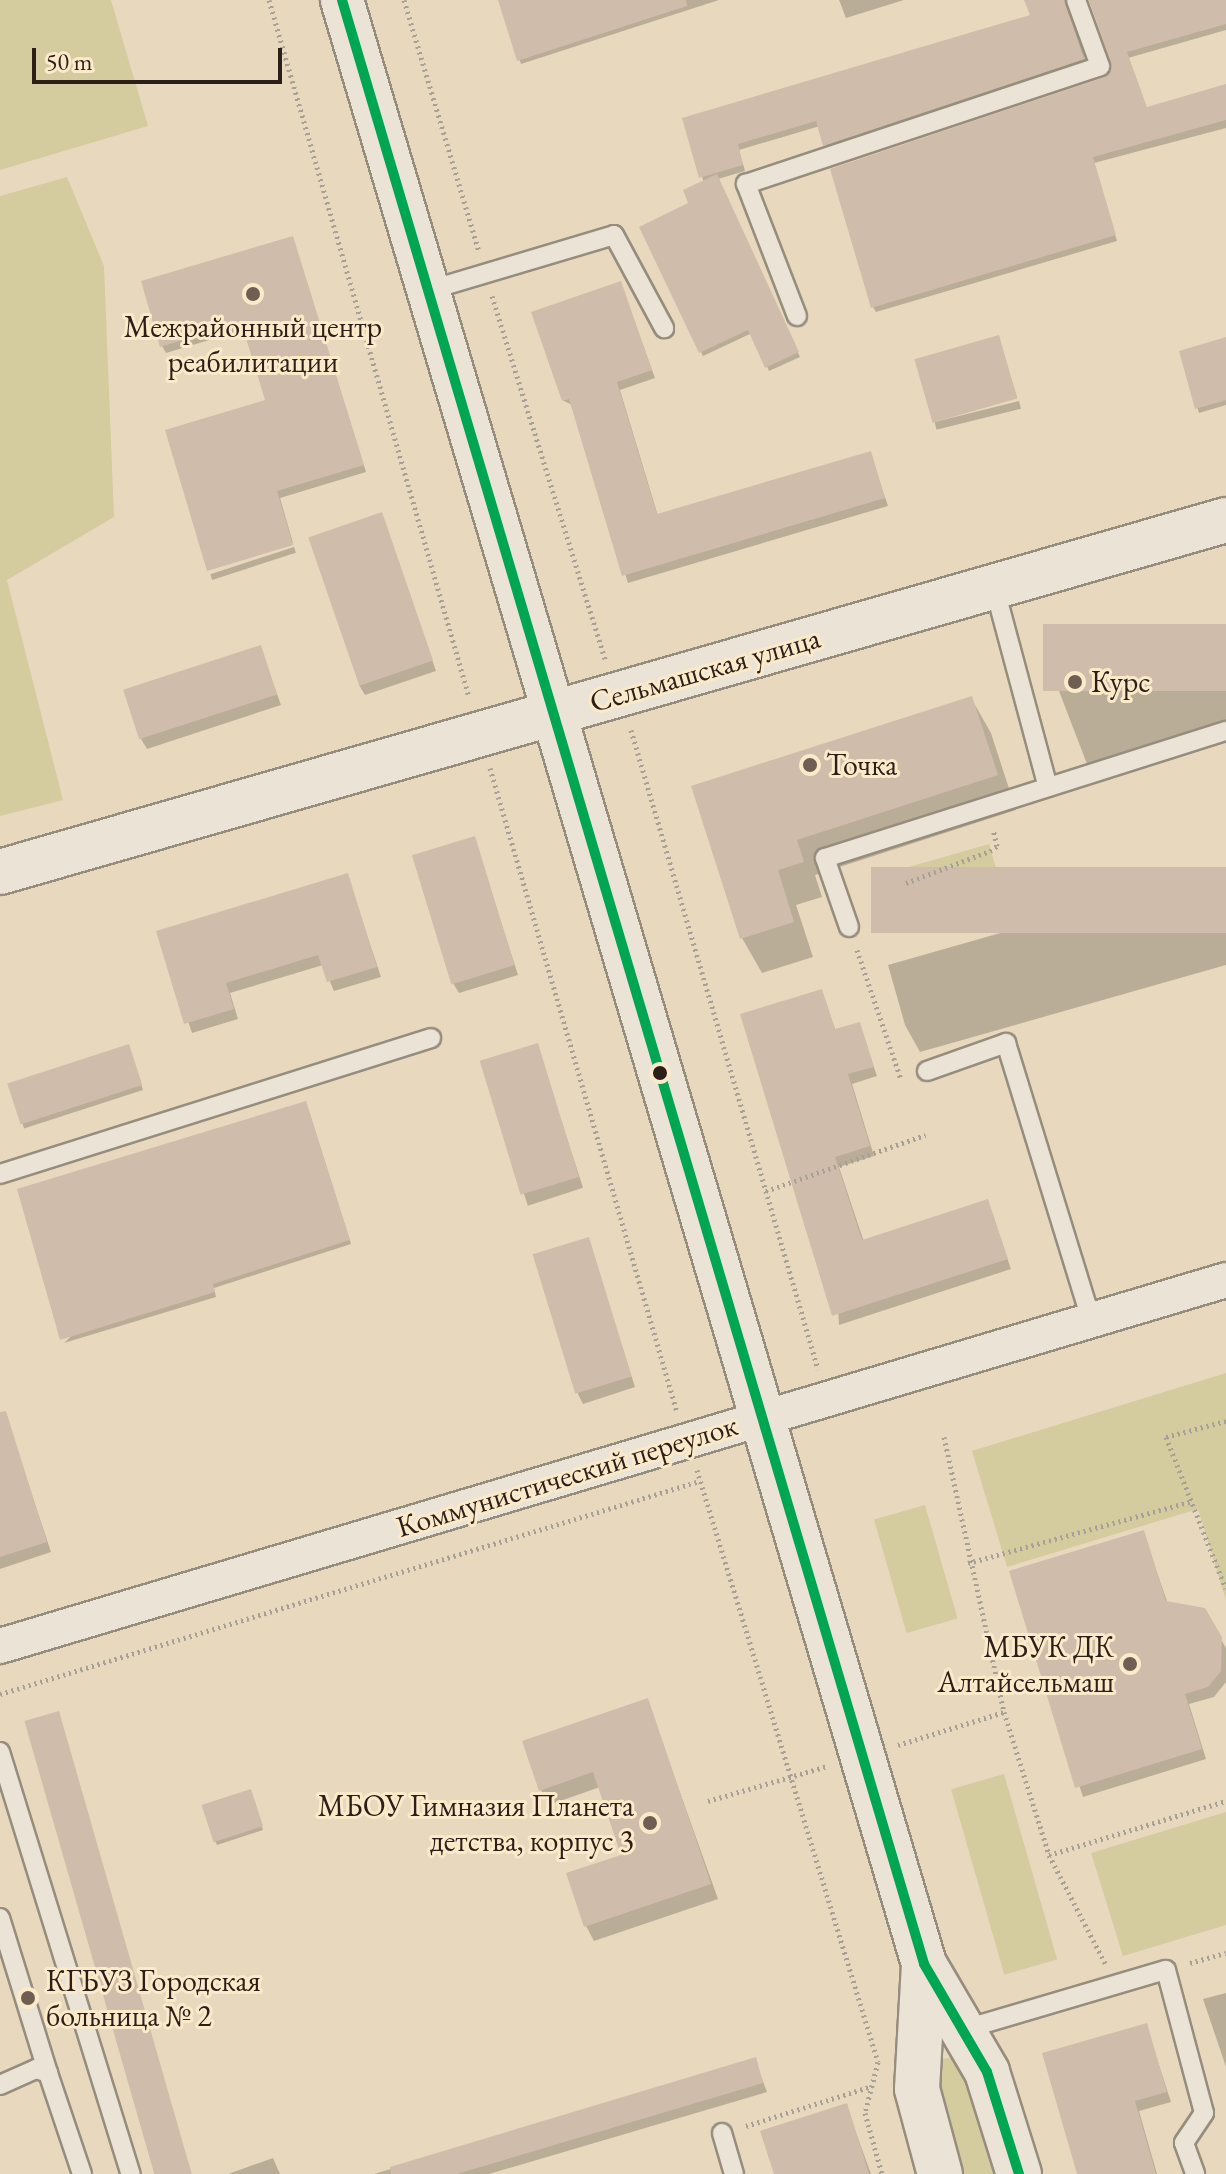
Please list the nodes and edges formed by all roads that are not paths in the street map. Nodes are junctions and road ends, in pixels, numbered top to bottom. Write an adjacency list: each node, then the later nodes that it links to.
1 (342, 0): 3 (street)
2 (1076, 0): 4 (lane)
3 (430, 290): 5 (lane); 8 (street)
4 (797, 316)
5 (664, 328)
6 (1226, 520): 7 (main road, Сельмашская улица)
7 (994, 586): 8 (main road, Сельмашская улица); 10 (lane)
8 (554, 714): 11 (main road, Сельмашская улица); 18 (main road)
9 (1226, 731): 10 (lane)
10 (1048, 787): 12 (lane)
11 (0, 872)
12 (849, 927)
13 (431, 1038): 15 (lane)
14 (927, 1071): 17 (lane)
15 (0, 1174)
16 (1226, 1280): 17 (street, Коммунистический переулок)
17 (1092, 1322): 18 (street, Коммунистический переулок)
18 (763, 1418): 19 (street, Коммунистический переулок); 22 (main road)
19 (0, 1646)
20 (0, 1752): 29 (lane)
21 (0, 1918): 25 (lane)
22 (924, 1964): 23 (main road); 24 (main road)
23 (972, 2043): 24 (main road); 32 (main road); 33 (lane)
24 (918, 2071): 31 (main road)
25 (48, 2073): 26 (lane); 28 (lane)
26 (0, 2085)
27 (722, 2133): 30 (lane)
28 (82, 2174)
29 (131, 2174)
30 (734, 2174)
31 (940, 2174)
32 (1019, 2174)
33 (1195, 2174)

